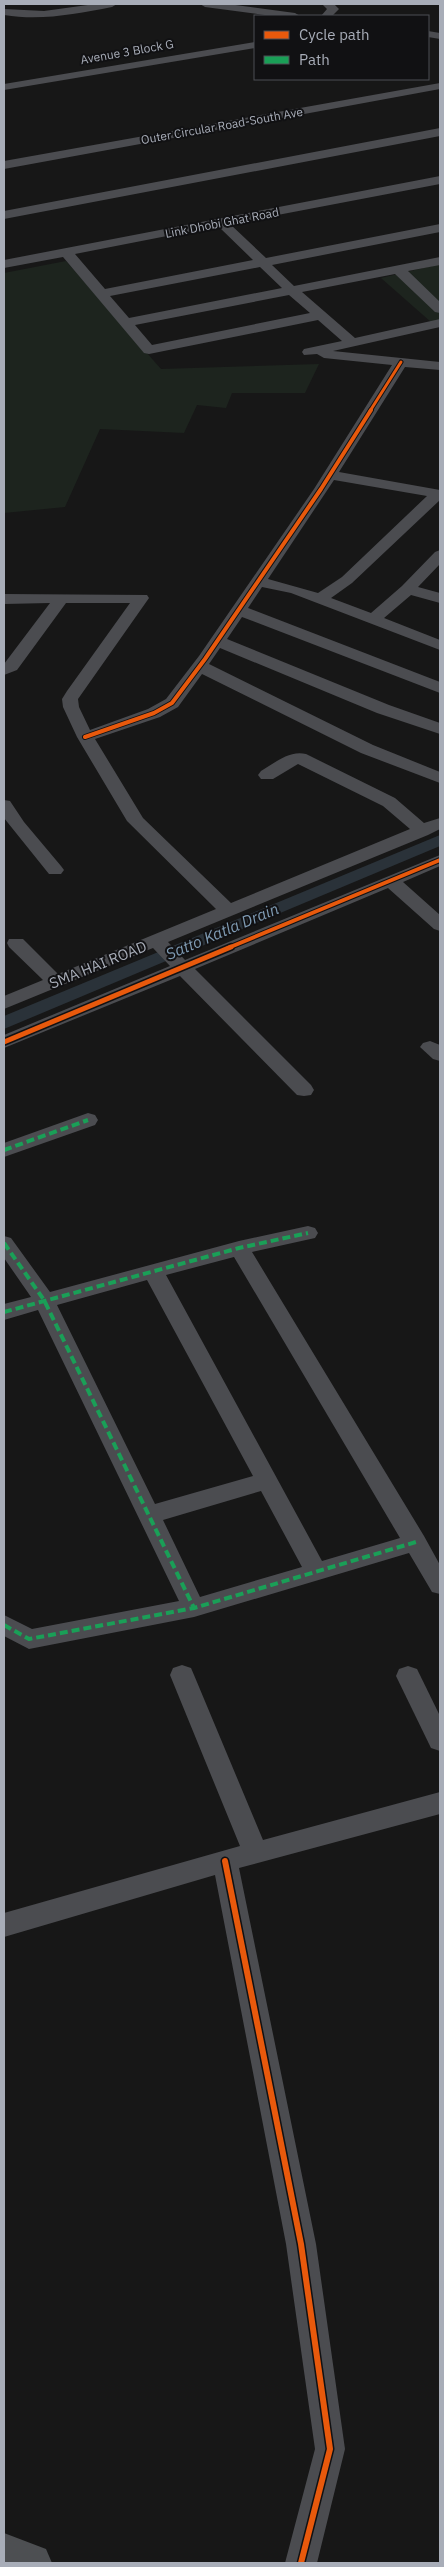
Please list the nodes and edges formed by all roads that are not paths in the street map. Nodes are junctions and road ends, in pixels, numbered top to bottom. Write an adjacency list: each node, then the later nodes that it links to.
1 (112, 4): 7 (street)
2 (205, 4): 5 (street)
3 (327, 4): 6 (street)
4 (4, 12): 7 (street)
5 (288, 15)
6 (327, 15)
7 (20, 16): 8 (street)
8 (9, 25)
9 (254, 45): 11 (street, Avenue 3 Block G)
10 (440, 86): 13 (street, Outer Circular Road-South Ave)
11 (4, 87)
12 (440, 132): 15 (street)
13 (4, 165)
14 (440, 180): 16 (street, Link Dhobi Ghat Road)
15 (4, 215)
16 (222, 223): 18 (street, Link Dhobi Ghat Road); 20 (street)
17 (440, 228): 20 (street)
18 (66, 252): 21 (street, Link Dhobi Ghat Road); 24 (street)
19 (440, 261): 22 (street)
20 (264, 262): 23 (street); 24 (street)
21 (4, 264)
22 (398, 269): 23 (street); 25 (street)
23 (291, 290): 26 (street); 27 (street)
24 (101, 294): 27 (street)
25 (440, 309)
26 (322, 315): 27 (street); 29 (street)
27 (127, 323)
28 (440, 323): 29 (street)
29 (352, 342): 30 (street)
30 (402, 362): 31 (street); 32 (street)
31 (440, 366)
32 (330, 475): 33 (street); 35 (street)
33 (439, 494): 40 (street)
34 (440, 555): 36 (street)
35 (258, 581): 40 (street); 41 (street)
36 (408, 589): 38 (street); 42 (street)
37 (62, 598): 39 (street); 46 (street); 49 (street)
38 (440, 598)
39 (4, 599)
40 (318, 599): 42 (street)
41 (238, 610): 43 (street); 47 (street)
42 (372, 619): 44 (street)
43 (217, 642): 45 (street); 48 (street)
44 (440, 645)
45 (200, 666): 49 (street); 51 (street)
46 (4, 670)
47 (440, 688)
48 (440, 729)
49 (85, 736): 59 (street)
50 (267, 775): 55 (street)
51 (440, 778)
52 (4, 805): 54 (street)
53 (440, 823): 55 (street, SMA HAI ROAD)
54 (10, 826): 57 (street)
55 (422, 831): 59 (street, SMA HAI ROAD)
56 (440, 860): 58 (street)
57 (55, 870)
58 (391, 881): 60 (street); 63 (street)
59 (229, 911): 62 (street, SMA HAI ROAD)
60 (440, 925)
61 (16, 943): 64 (street)
62 (160, 944): 63 (street); 64 (street, SMA HAI ROAD)
63 (181, 965): 66 (street); 67 (street)
64 (56, 982): 65 (street, SMA HAI ROAD)
65 (4, 1003)
66 (4, 1042)
67 (304, 1090)
68 (88, 1120): 69 (street)
69 (4, 1150)
70 (308, 1233): 72 (street)
71 (4, 1244): 74 (street)
72 (239, 1248): 73 (street); 78 (street)
73 (153, 1271): 74 (street); 76 (street)
74 (44, 1300): 75 (street); 77 (street)
75 (4, 1312)
76 (267, 1481): 77 (street); 79 (street)
77 (149, 1515): 81 (street)
78 (416, 1542): 79 (street); 80 (street)
79 (317, 1573): 81 (street)
80 (440, 1585)
81 (194, 1608): 82 (street)
82 (4, 1623)
83 (182, 1675): 87 (street)
84 (408, 1676): 85 (street)
85 (440, 1742)
86 (440, 1803): 87 (street)
87 (256, 1853): 88 (street)
88 (225, 1861): 89 (street); 92 (street)
89 (4, 1925)
90 (4, 2553): 91 (main road)
91 (32, 2563)
92 (301, 2563)

